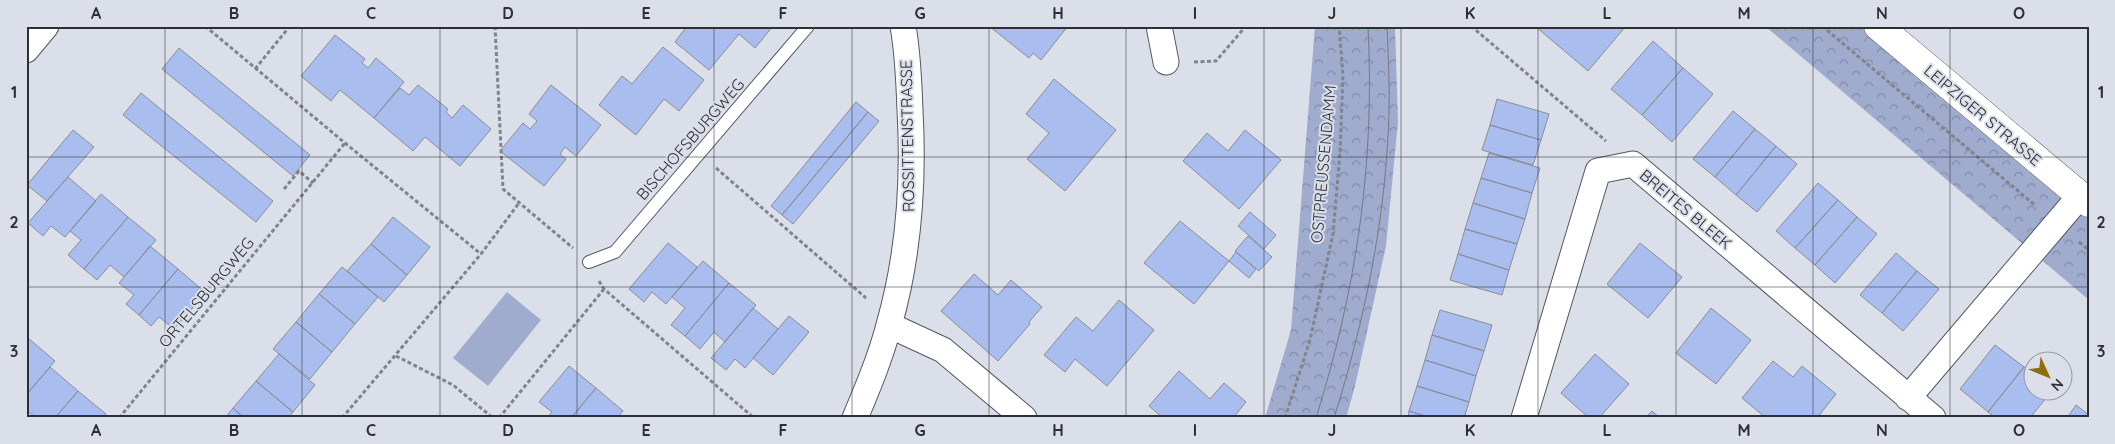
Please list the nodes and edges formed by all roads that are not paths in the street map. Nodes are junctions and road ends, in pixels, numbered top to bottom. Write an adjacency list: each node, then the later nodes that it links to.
1 (46, 26): 6 (street)
2 (808, 26): 9 (lane, BISCHOFSBURGWEG)
3 (902, 26): 10 (street, ROSSITTENSTRASSE)
4 (1159, 26): 7 (street)
5 (1878, 26): 8 (street, LEIPZIGER STRASSE)
6 (26, 50)
7 (1166, 62)
8 (2084, 199): 11 (street)
9 (589, 262)
10 (890, 325): 13 (street, ROSSITTENSTRASSE); 14 (street)
11 (1908, 398): 12 (street, BREITES BLEEK); 15 (street, BREITES BLEEK)
12 (1530, 415)
13 (855, 418)
14 (1024, 418)
15 (1933, 418)

